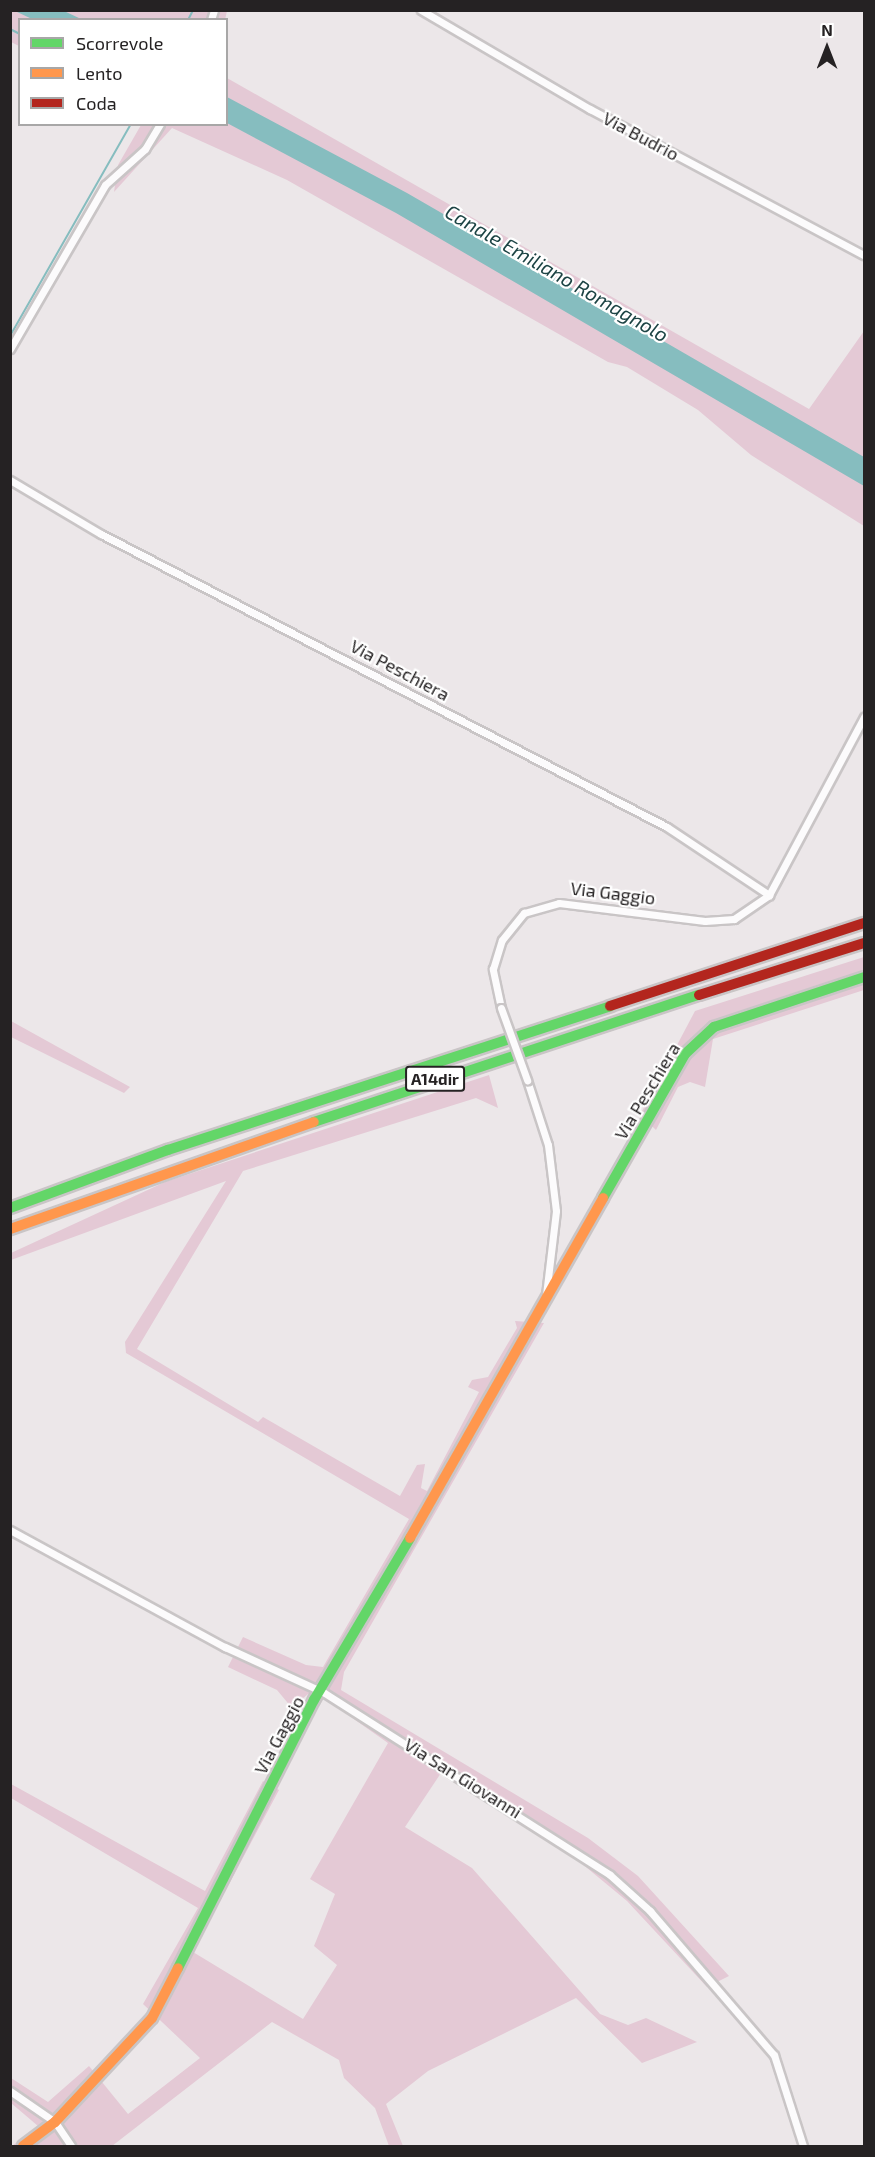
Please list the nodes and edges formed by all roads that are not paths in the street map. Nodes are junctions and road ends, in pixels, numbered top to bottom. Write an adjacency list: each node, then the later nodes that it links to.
1 (422, 10): 3 (street, Via Budrio)
2 (159, 126): 4 (street)
3 (864, 255)
4 (10, 349)
5 (10, 480): 7 (street, Via Peschiera)
6 (864, 717): 7 (street, Via Gaggio)
7 (769, 895): 14 (street, Via Gaggio, bridge)
8 (864, 923): 11 (main road, A14dir)
9 (864, 943): 12 (main road, A14dir)
10 (864, 976): 13 (main road, Via Peschiera)
11 (10, 1208)
12 (10, 1229)
13 (555, 1283): 14 (main road, Via Gaggio)
14 (546, 1300): 16 (main road, Via Gaggio)
15 (10, 1530): 16 (street, Via San Giovanni)
16 (323, 1692): 18 (main road, Via Gaggio); 21 (street, Via San Giovanni)
17 (10, 2091): 18 (street)
18 (55, 2122): 19 (main road, Via Gaggio); 20 (street)
19 (23, 2146)
20 (71, 2146)
21 (803, 2146)

